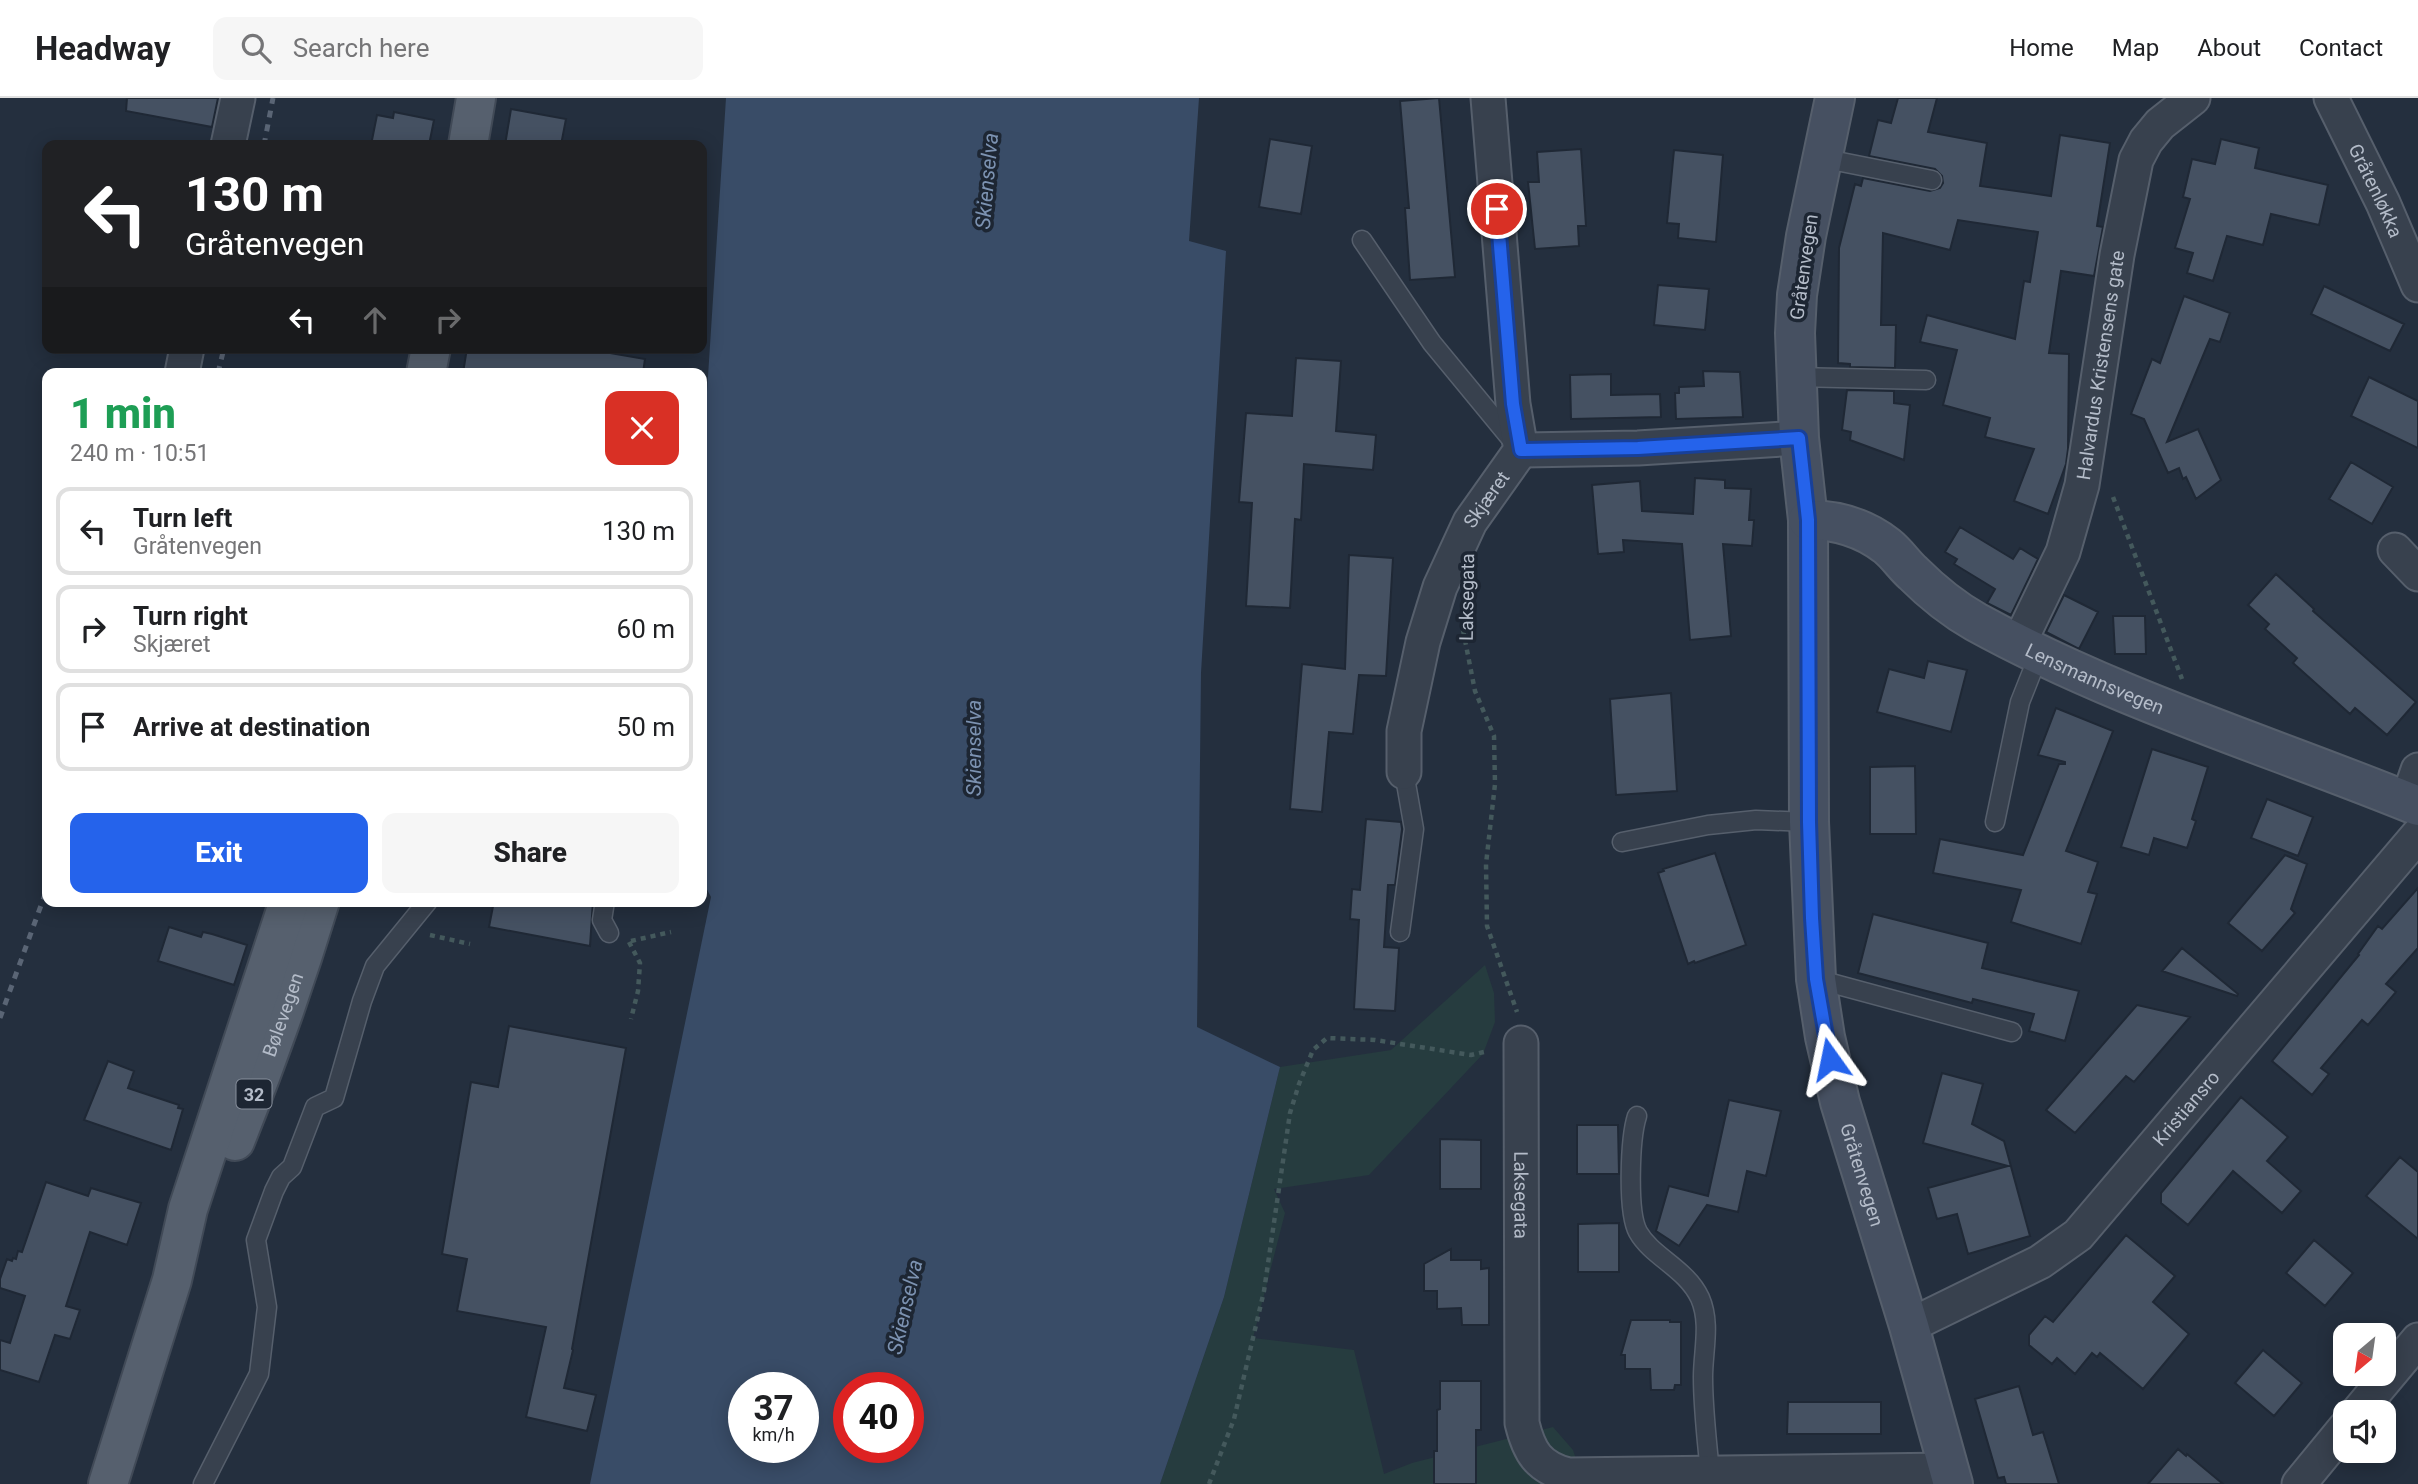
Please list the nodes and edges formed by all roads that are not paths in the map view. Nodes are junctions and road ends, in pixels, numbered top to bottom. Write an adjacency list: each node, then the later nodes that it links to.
1 (237, 98): 7 (street)
2 (476, 98): 8 (main road)
3 (1488, 98): 16 (street, Skjæret)
4 (1835, 98): 9 (street, Gråtenvegen)
5 (2193, 98): 20 (street, Halvardus Kristensens gate)
6 (2331, 98): 12 (street, Gråtenløkka)
7 (229, 140)
8 (469, 140)
9 (1821, 158): 10 (lane); 13 (street, Gråtenvegen)
10 (1932, 180)
11 (1363, 240): 16 (lane)
12 (2418, 285)
13 (1796, 377): 14 (lane); 15 (street, Gråtenvegen)
14 (1926, 380)
15 (1799, 438): 16 (street); 17 (street, Gråtenvegen)
16 (1521, 450): 21 (street, Skjæret)
17 (1808, 520): 20 (street, Lensmannsvegen); 23 (street, Gråtenvegen)
18 (2395, 550): 19 (street)
19 (2418, 574)
20 (2029, 649): 22 (street, Lensmannsvegen); 24 (lane)
21 (1404, 772): 30 (lane)
22 (2415, 803): 37 (street, Kristiansro)
23 (1809, 822): 25 (lane); 32 (street, Gråtenvegen)
24 (1995, 822)
25 (1622, 842)
26 (287, 907): 36 (main road, Bølevegen / 32)
27 (318, 907): 36 (main road, Bølevegen / 32)
28 (423, 907): 45 (lane)
29 (603, 907): 31 (lane)
30 (1400, 932)
31 (609, 933)
32 (1816, 979): 33 (lane); 37 (street, Gråtenvegen)
33 (2012, 1032)
34 (1521, 1043): 41 (street, Laksegata)
35 (1637, 1116): 41 (lane)
36 (172, 1280): 44 (main road, Bølevegen / 32)
37 (1909, 1326): 42 (street, Gråtenvegen)
38 (2412, 1360): 39 (street)
39 (2370, 1400)
40 (2333, 1443): 46 (street)
41 (1710, 1473): 43 (street, Laksegata)
42 (1951, 1477): 43 (street, Laksegata)
43 (1746, 1478)
44 (108, 1482)
45 (203, 1484)
46 (2299, 1484)

